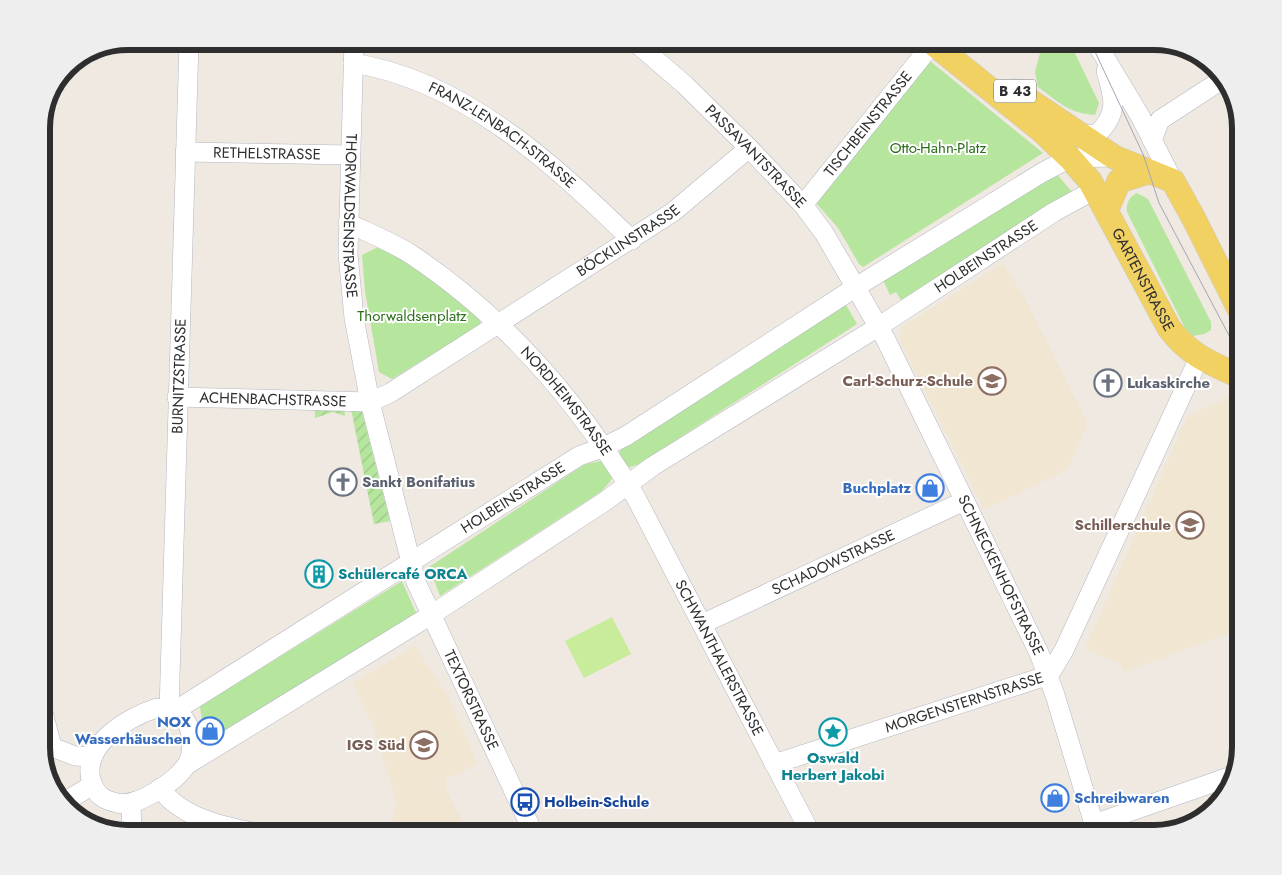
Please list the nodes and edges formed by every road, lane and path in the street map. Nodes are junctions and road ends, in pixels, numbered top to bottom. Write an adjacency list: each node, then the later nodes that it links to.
1 (189, 50): 14 (street, BURNITZSTRASSE)
2 (354, 50): 9 (street, THORWALDSENSTRASSE)
3 (644, 50): 13 (street, PASSAVANTSTRASSE)
4 (932, 50): 20 (street, TISCHBEINSTRASSE)
5 (948, 50): 17 (main road, GARTENSTRASSE / B 43)
6 (952, 50): 11 (main road, B 43)
7 (1099, 50): 11 (street)
8 (1100, 50): 12 (street)
9 (353, 63): 15 (street, THORWALDSENSTRASSE); 23 (street, FRANZ-LENBACH-STRASSE)
10 (1218, 82): 12 (street)
11 (1082, 135): 16 (main road, B 43)
12 (1152, 140): 18 (street)
13 (749, 148): 20 (street, PASSAVANTSTRASSE); 23 (street, BÖCKLINSTRASSE)
14 (185, 152): 15 (street, RETHELSTRASSE); 31 (street, BURNITZSTRASSE)
15 (350, 155): 22 (street, THORWALDSENSTRASSE)
16 (1114, 157): 17 (street); 18 (main road, B 43)
17 (1070, 158): 19 (main road, GARTENSTRASSE / B 43); 24 (street, HOLBEINSTRASSE)
18 (1159, 176): 21 (main road); 25 (main road)
19 (1096, 189): 21 (main road, GARTENSTRASSE / B 43); 27 (street, HOLBEINSTRASSE)
20 (803, 205): 24 (street, PASSAVANTSTRASSE)
21 (1108, 209): 28 (main road, GARTENSTRASSE / B 43)
22 (348, 222): 26 (street); 32 (street, THORWALDSENSTRASSE)
23 (632, 240): 26 (street, BÖCKLINSTRASSE)
24 (856, 287): 27 (street); 33 (street, HOLBEINSTRASSE)
25 (1232, 298)
26 (498, 323): 32 (street); 33 (street, NORDHEIMSTRASSE)
27 (878, 327): 34 (street, HOLBEINSTRASSE); 35 (street, SCHNECKENHOFSTRASSE)
28 (1199, 358): 29 (main road); 30 (main road, GARTENSTRASSE); 40 (street, MORGENSTERNSTRASSE)
29 (1232, 361)
30 (1232, 373)
31 (177, 397): 32 (street, ACHENBACHSTRASSE); 39 (street, BURNITZSTRASSE)
32 (370, 402): 36 (street, THORWALDSENSTRASSE)
33 (604, 447): 34 (street, NORDHEIMSTRASSE); 36 (street, HOLBEINSTRASSE)
34 (627, 483): 37 (street, HOLBEINSTRASSE); 38 (street, SCHWANTHALERSTRASSE)
35 (964, 501): 38 (street, SCHADOWSTRASSE); 40 (street, SCHNECKENHOFSTRASSE)
36 (410, 565): 37 (street, TEXTORSTRASSE); 41 (street, HOLBEINSTRASSE)
37 (431, 615): 45 (street, HOLBEINSTRASSE); 54 (street, TEXTORSTRASSE)
38 (702, 624): 46 (street, SCHWANTHALERSTRASSE)
39 (169, 675): 41 (street); 42 (street, BURNITZSTRASSE)
40 (1048, 675): 46 (street, MORGENSTERNSTRASSE); 56 (street, SCHNECKENHOFSTRASSE)
41 (207, 692): 42 (street, HOLBEINSTRASSE)
42 (171, 711): 44 (street); 45 (street)
43 (50, 739): 44 (street)
44 (92, 757): 48 (street)
45 (195, 759): 49 (street)
46 (774, 764): 55 (street, SCHWANTHALERSTRASSE)
47 (1225, 779): 57 (street)
48 (93, 785): 50 (street); 51 (street)
49 (160, 788): 51 (street); 53 (street)
50 (70, 799)
51 (131, 804): 52 (street)
52 (132, 825)
53 (218, 825)
54 (530, 825)
55 (806, 825)
56 (1094, 825)
57 (1105, 825)

